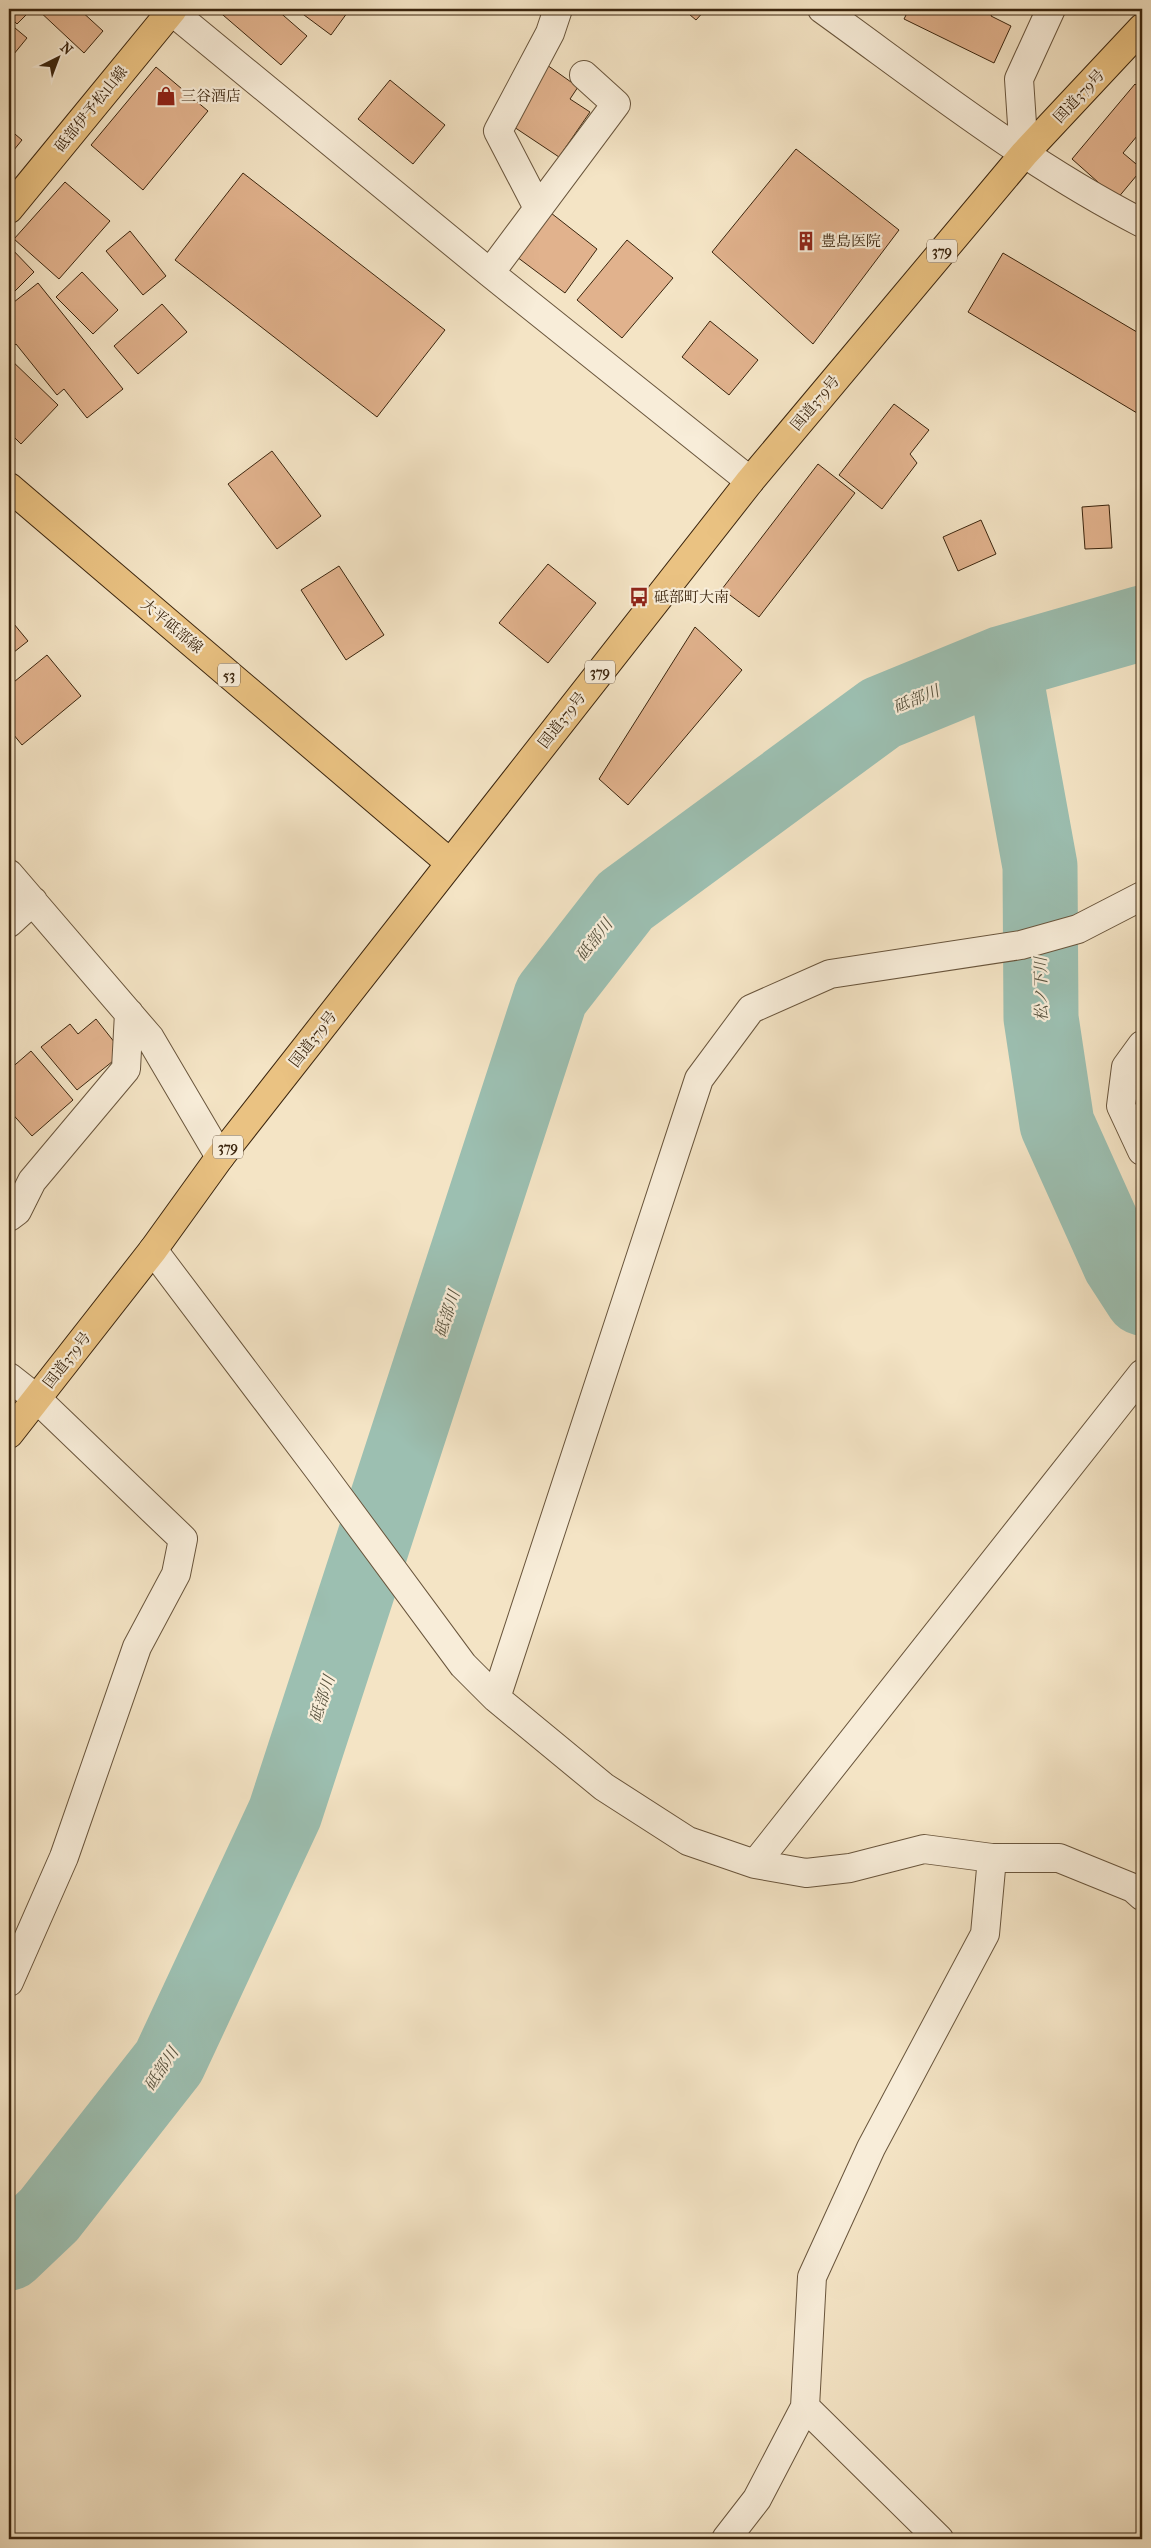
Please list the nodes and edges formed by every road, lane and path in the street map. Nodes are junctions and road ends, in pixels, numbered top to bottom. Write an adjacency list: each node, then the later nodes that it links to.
1 (171, 9): 9 (main road, 砥部伊予松山線); 11 (street)
2 (558, 9): 8 (street)
3 (822, 9): 7 (street)
4 (1051, 9): 7 (street)
5 (1142, 28): 7 (main road, 国道379号 / 379)
6 (584, 74): 8 (street)
7 (1024, 154): 10 (street); 12 (main road, 国道379号 / 379)
8 (538, 208): 11 (street)
9 (9, 209)
10 (1142, 223)
11 (490, 273): 12 (street)
12 (750, 480): 14 (main road, 国道379号 / 379)
13 (9, 487): 14 (main road, 大平砥部線 / 53)
14 (450, 863): 22 (main road, 国道379号 / 379)
15 (9, 874): 17 (street)
16 (1142, 896): 29 (street)
17 (34, 901): 18 (street); 19 (street)
18 (9, 923)
19 (128, 1013): 22 (street); 23 (street)
20 (1142, 1045): 21 (street)
21 (1142, 1151)
22 (220, 1157): 24 (main road, 国道379号 / 379)
23 (9, 1217)
24 (152, 1250): 27 (main road, 国道379号 / 379); 29 (street)
25 (1142, 1374): 31 (street)
26 (9, 1377): 27 (street)
27 (37, 1399): 28 (main road, 国道379号 / 379); 33 (street)
28 (9, 1434)
29 (496, 1698): 31 (street)
30 (992, 1858): 31 (street); 32 (street); 34 (street)
31 (755, 1864)
32 (1142, 1896)
33 (9, 1982)
34 (805, 2407): 35 (street); 36 (street)
35 (726, 2539)
36 (939, 2539)

